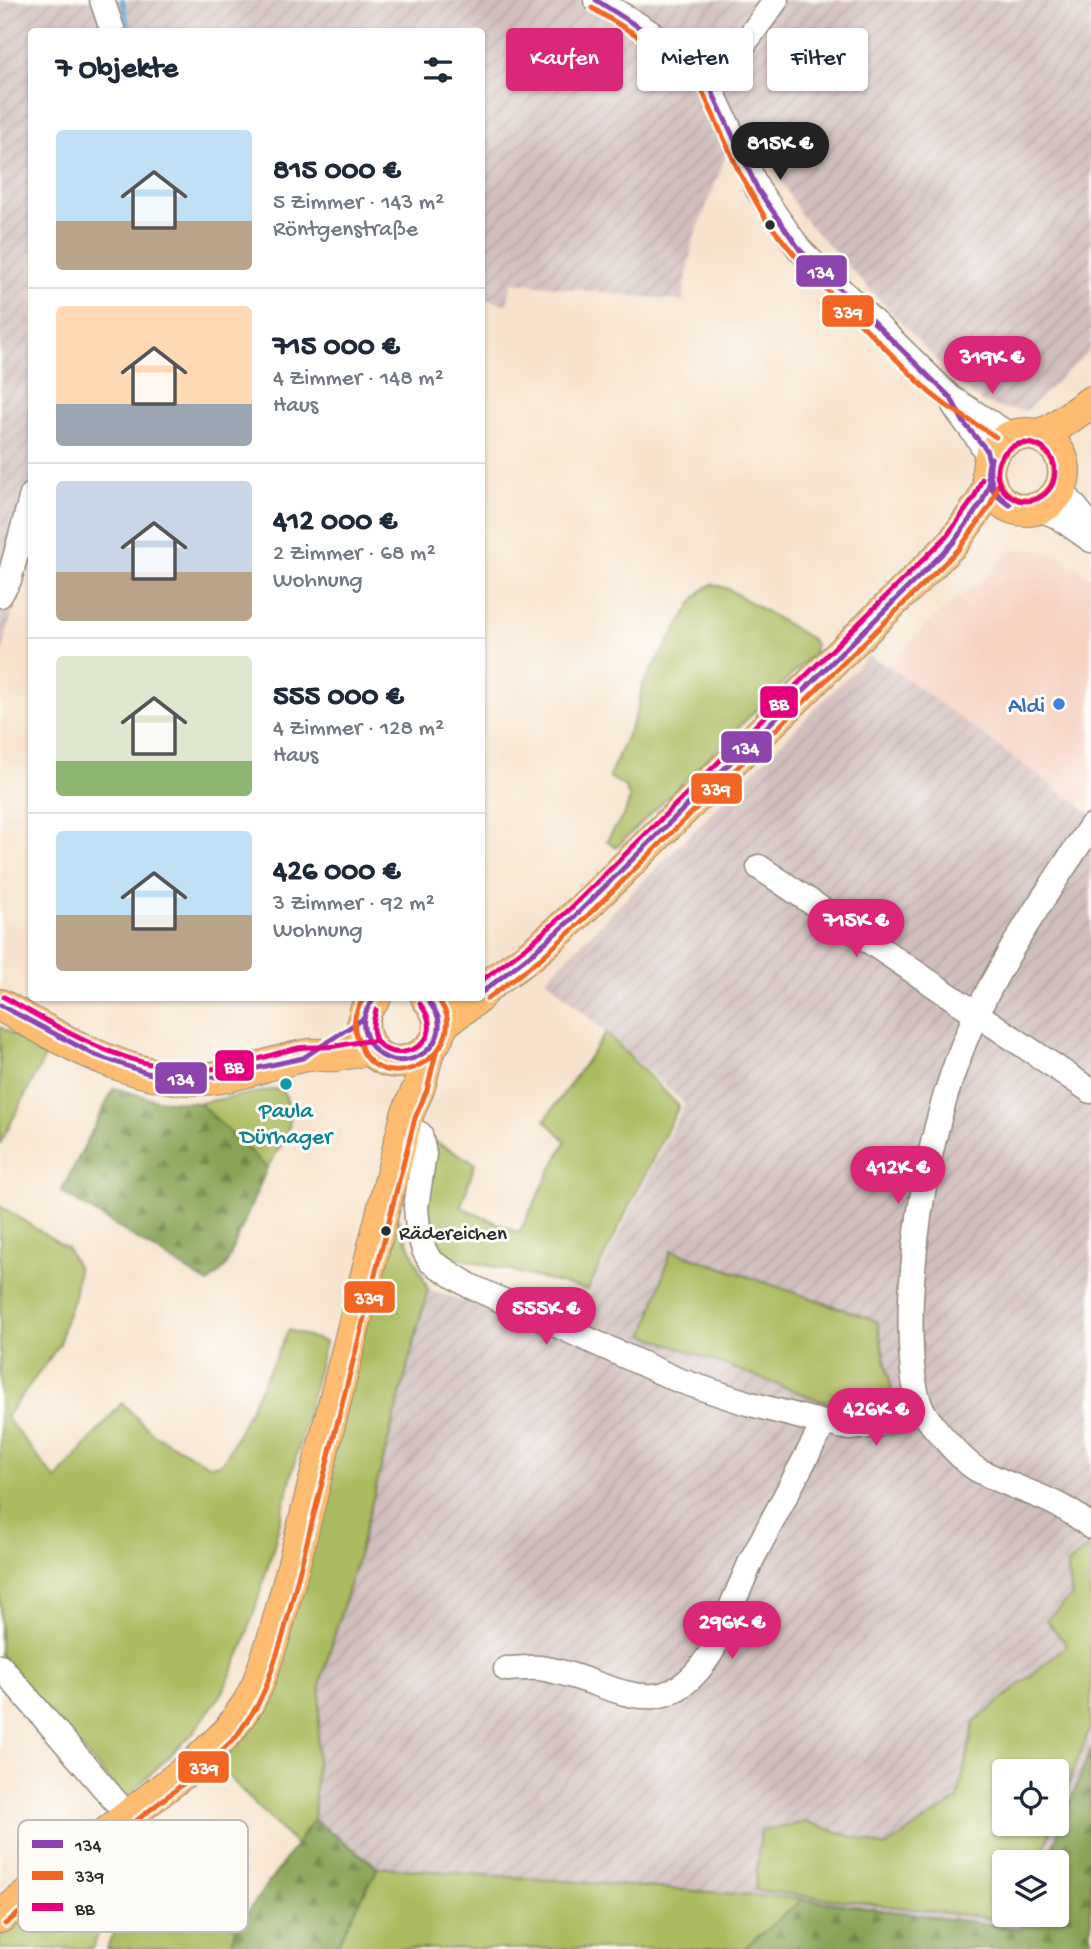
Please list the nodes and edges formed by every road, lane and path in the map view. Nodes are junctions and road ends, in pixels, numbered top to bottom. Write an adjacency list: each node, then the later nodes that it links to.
1 (103, 0): 4 (street)
2 (596, 0): 5 (street)
3 (776, 0): 6 (street)
4 (112, 28)
5 (646, 28)
6 (753, 32)
7 (712, 91): 8 (street)
8 (951, 398): 11 (street); 12 (street)
9 (1091, 402): 11 (main road)
10 (1091, 418): 13 (main road)
11 (1027, 435): 12 (main road); 13 (main road)
12 (990, 472): 14 (main road); 18 (main road)
13 (1063, 473): 14 (main road); 16 (street)
14 (1026, 508): 17 (street); 18 (main road)
15 (28, 510): 19 (street)
16 (1091, 526)
17 (1091, 540)
18 (953, 543): 22 (main road)
19 (0, 595)
20 (1091, 826): 27 (street)
21 (759, 867): 27 (street)
22 (485, 988)
23 (429, 1001): 28 (main road)
24 (469, 1001): 28 (main road)
25 (0, 1005): 29 (main road)
26 (369, 1008): 29 (main road); 30 (main road)
27 (977, 1014): 31 (street); 33 (street)
28 (433, 1041): 30 (main road); 32 (main road)
29 (308, 1055): 30 (main road)
30 (384, 1056): 32 (main road)
31 (1091, 1091)
32 (406, 1121): 34 (street); 38 (main road)
33 (922, 1410): 34 (street); 35 (street)
34 (824, 1423): 37 (street)
35 (1091, 1527)
36 (0, 1666): 38 (street)
37 (506, 1669)
38 (128, 1815): 39 (main road)
39 (122, 1820)
40 (18, 1903): 41 (main road)
41 (0, 1917)

